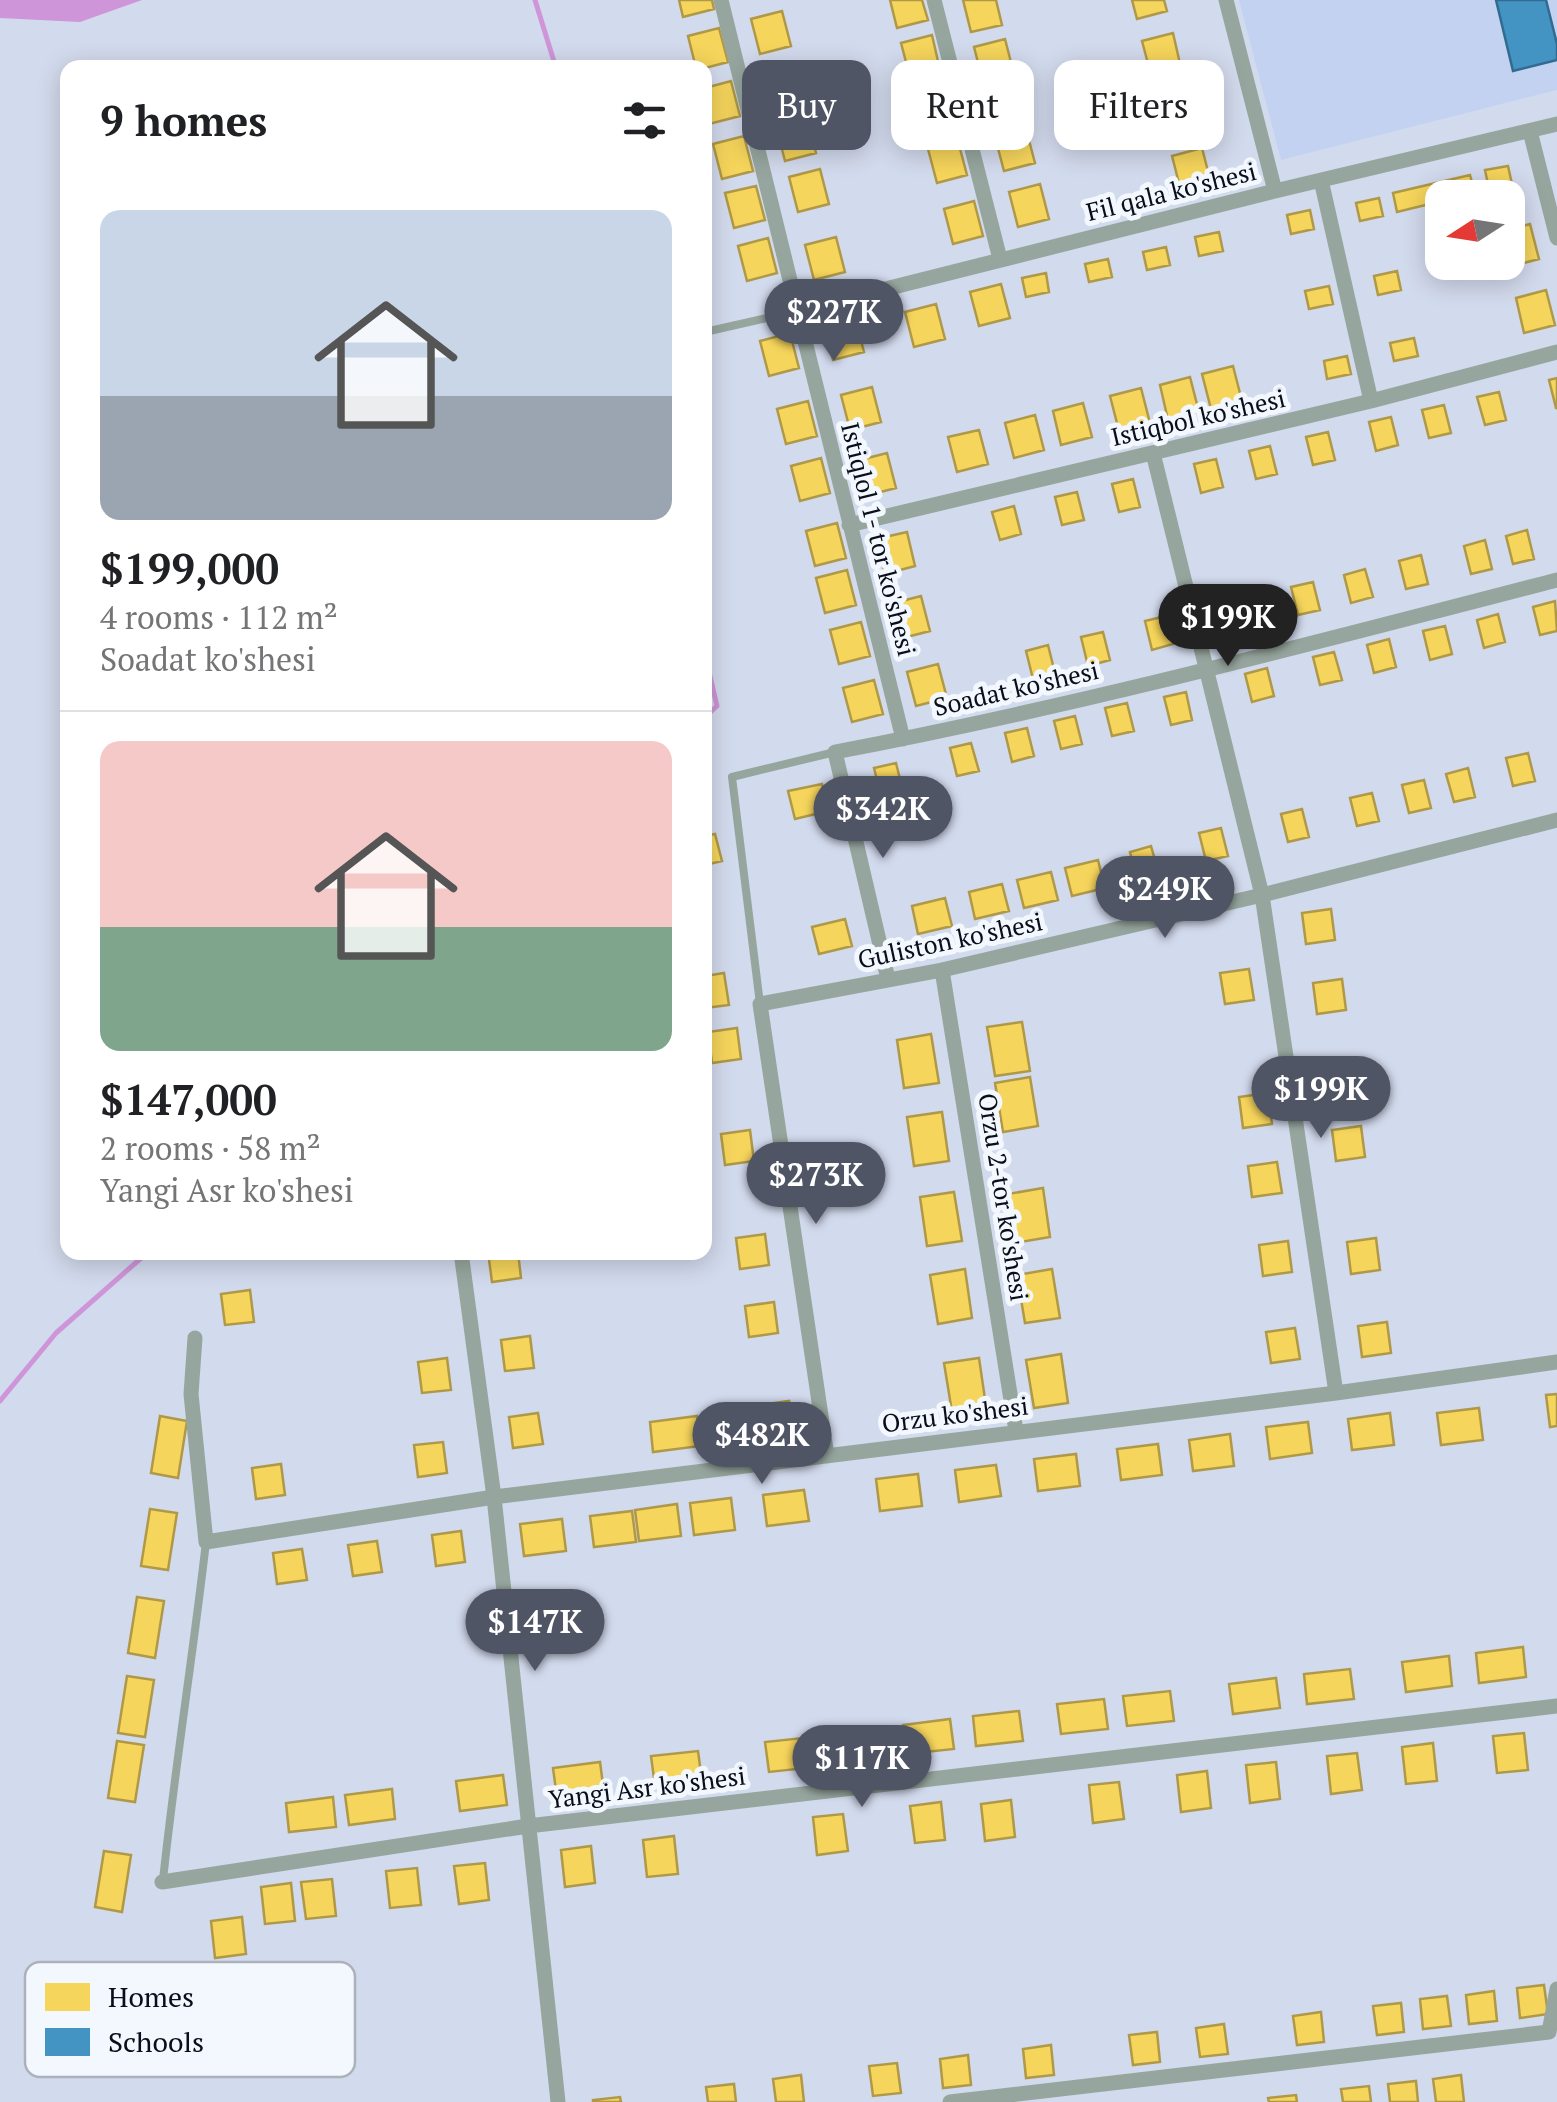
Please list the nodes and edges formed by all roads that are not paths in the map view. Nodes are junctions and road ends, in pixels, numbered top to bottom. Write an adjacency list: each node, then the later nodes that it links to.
1 (722, 0): 10 (street, Istiqlol 1- tor ko'shesi)
2 (934, 0): 9 (street)
3 (1226, 0): 7 (street)
4 (1557, 124): 5 (street, Fil qala ko'shesi)
5 (1530, 131): 6 (street, Fil qala ko'shesi); 8 (street)
6 (1320, 180): 7 (street, Fil qala ko'shesi); 13 (street)
7 (1274, 191): 9 (street, Fil qala ko'shesi)
8 (1557, 238)
9 (1000, 259): 10 (street, Fil qala ko'shesi)
10 (798, 311): 11 (lane); 15 (street, Istiqlol 1- tor ko'shesi)
11 (712, 330)
12 (1557, 352): 13 (street, Istiqbol ko'shesi)
13 (1370, 400): 14 (street, Istiqbol ko'shesi)
14 (1154, 453): 15 (street, Istiqbol ko'shesi); 17 (street)
15 (848, 525): 18 (street, Istiqlol 1- tor ko'shesi)
16 (1557, 580): 17 (street, Soadat ko'shesi)
17 (1206, 671): 18 (street, Soadat ko'shesi); 21 (street)
18 (903, 740): 19 (street, Soadat ko'shesi)
19 (834, 752): 23 (street); 24 (lane)
20 (1557, 820): 21 (street, Guliston ko'shesi)
21 (1262, 895): 22 (street, Guliston ko'shesi); 28 (street)
22 (942, 970): 23 (street, Guliston ko'shesi); 29 (street, Orzu 2-tor ko'shesi)
23 (888, 980): 24 (street, Guliston ko'shesi)
24 (760, 1004): 30 (street)
25 (462, 1260): 31 (street)
26 (195, 1338): 32 (street)
27 (1557, 1362): 28 (street, Orzu ko'shesi)
28 (1336, 1392): 29 (street, Orzu ko'shesi)
29 (1016, 1432): 30 (street, Orzu ko'shesi)
30 (826, 1456): 31 (street, Orzu ko'shesi)
31 (494, 1497): 32 (street, Orzu ko'shesi); 34 (street)
32 (206, 1542): 35 (lane)
33 (1557, 1706): 34 (street, Yangi Asr ko'shesi)
34 (528, 1826): 35 (street, Yangi Asr ko'shesi); 37 (street)
35 (162, 1882)
36 (1557, 1989): 38 (street)
37 (558, 2102)
38 (950, 2102)

